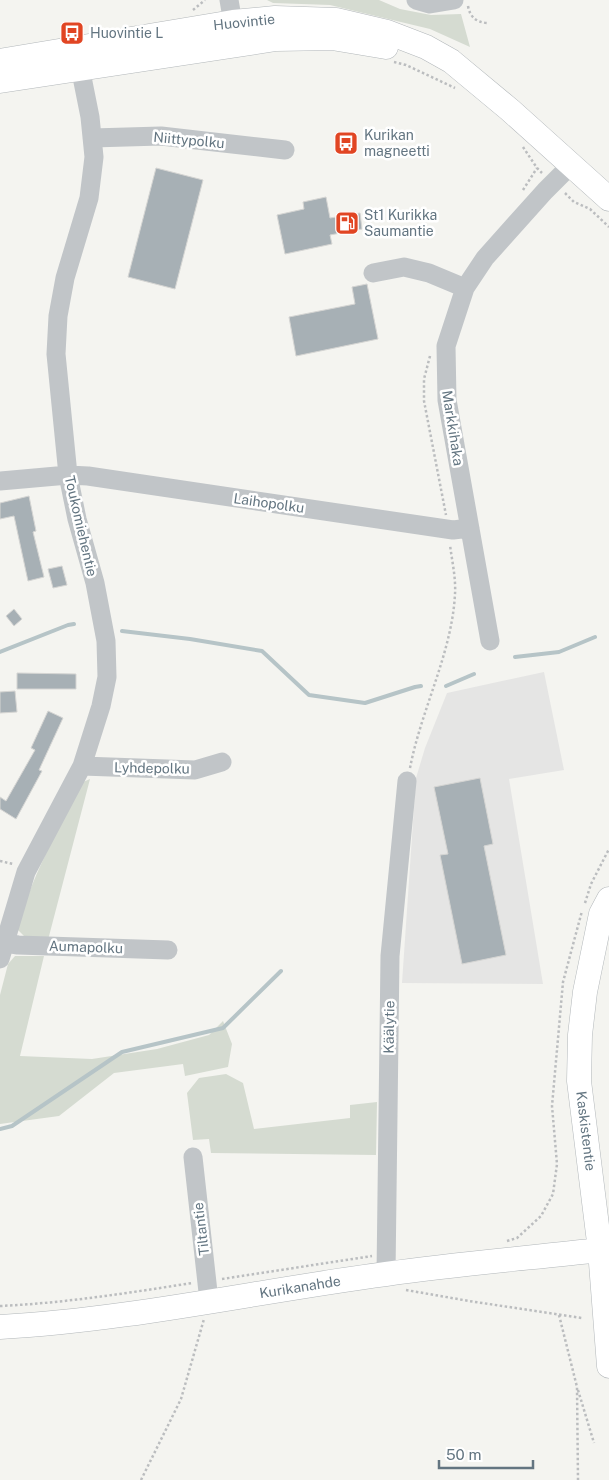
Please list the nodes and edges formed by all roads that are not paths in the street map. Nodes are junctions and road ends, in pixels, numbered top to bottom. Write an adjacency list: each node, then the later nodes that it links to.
1 (416, 0): 2 (street)
2 (454, 0)
3 (232, 22): 4 (main road, Huovintie); 9 (main road, Huovintie)
4 (78, 59): 5 (main road, Huovintie); 6 (main road, Huovintie); 7 (street, Toukomiehentie)
5 (0, 62)
6 (0, 81)
7 (92, 138): 8 (street, Niittypolku); 13 (street, Toukomiehentie)
8 (285, 150)
9 (571, 165): 10 (main road, Huovintie); 12 (street, Markkihaka)
10 (609, 199)
11 (372, 273): 12 (street)
12 (464, 288): 15 (street, Markkihaka)
13 (68, 476): 14 (street, Laihopolku); 15 (street, Laihopolku); 18 (street, Toukomiehentie)
14 (0, 481)
15 (470, 528): 16 (street, Markkihaka)
16 (490, 641)
17 (222, 762): 18 (street, Lyhdepolku)
18 (82, 766): 22 (street, Toukomiehentie)
19 (407, 781): 25 (street, Käälytie)
20 (609, 899): 24 (main road, Kaskistentie)
21 (168, 950): 22 (street, Aumapolku)
22 (2, 951)
23 (192, 1157): 26 (street, Tiltantie)
24 (605, 1250): 25 (main road, Kurikanahde); 28 (main road, Kaskistentie)
25 (392, 1281): 26 (main road, Kurikanahde)
26 (209, 1301): 27 (main road, Kurikanahde)
27 (0, 1327)
28 (609, 1366)

